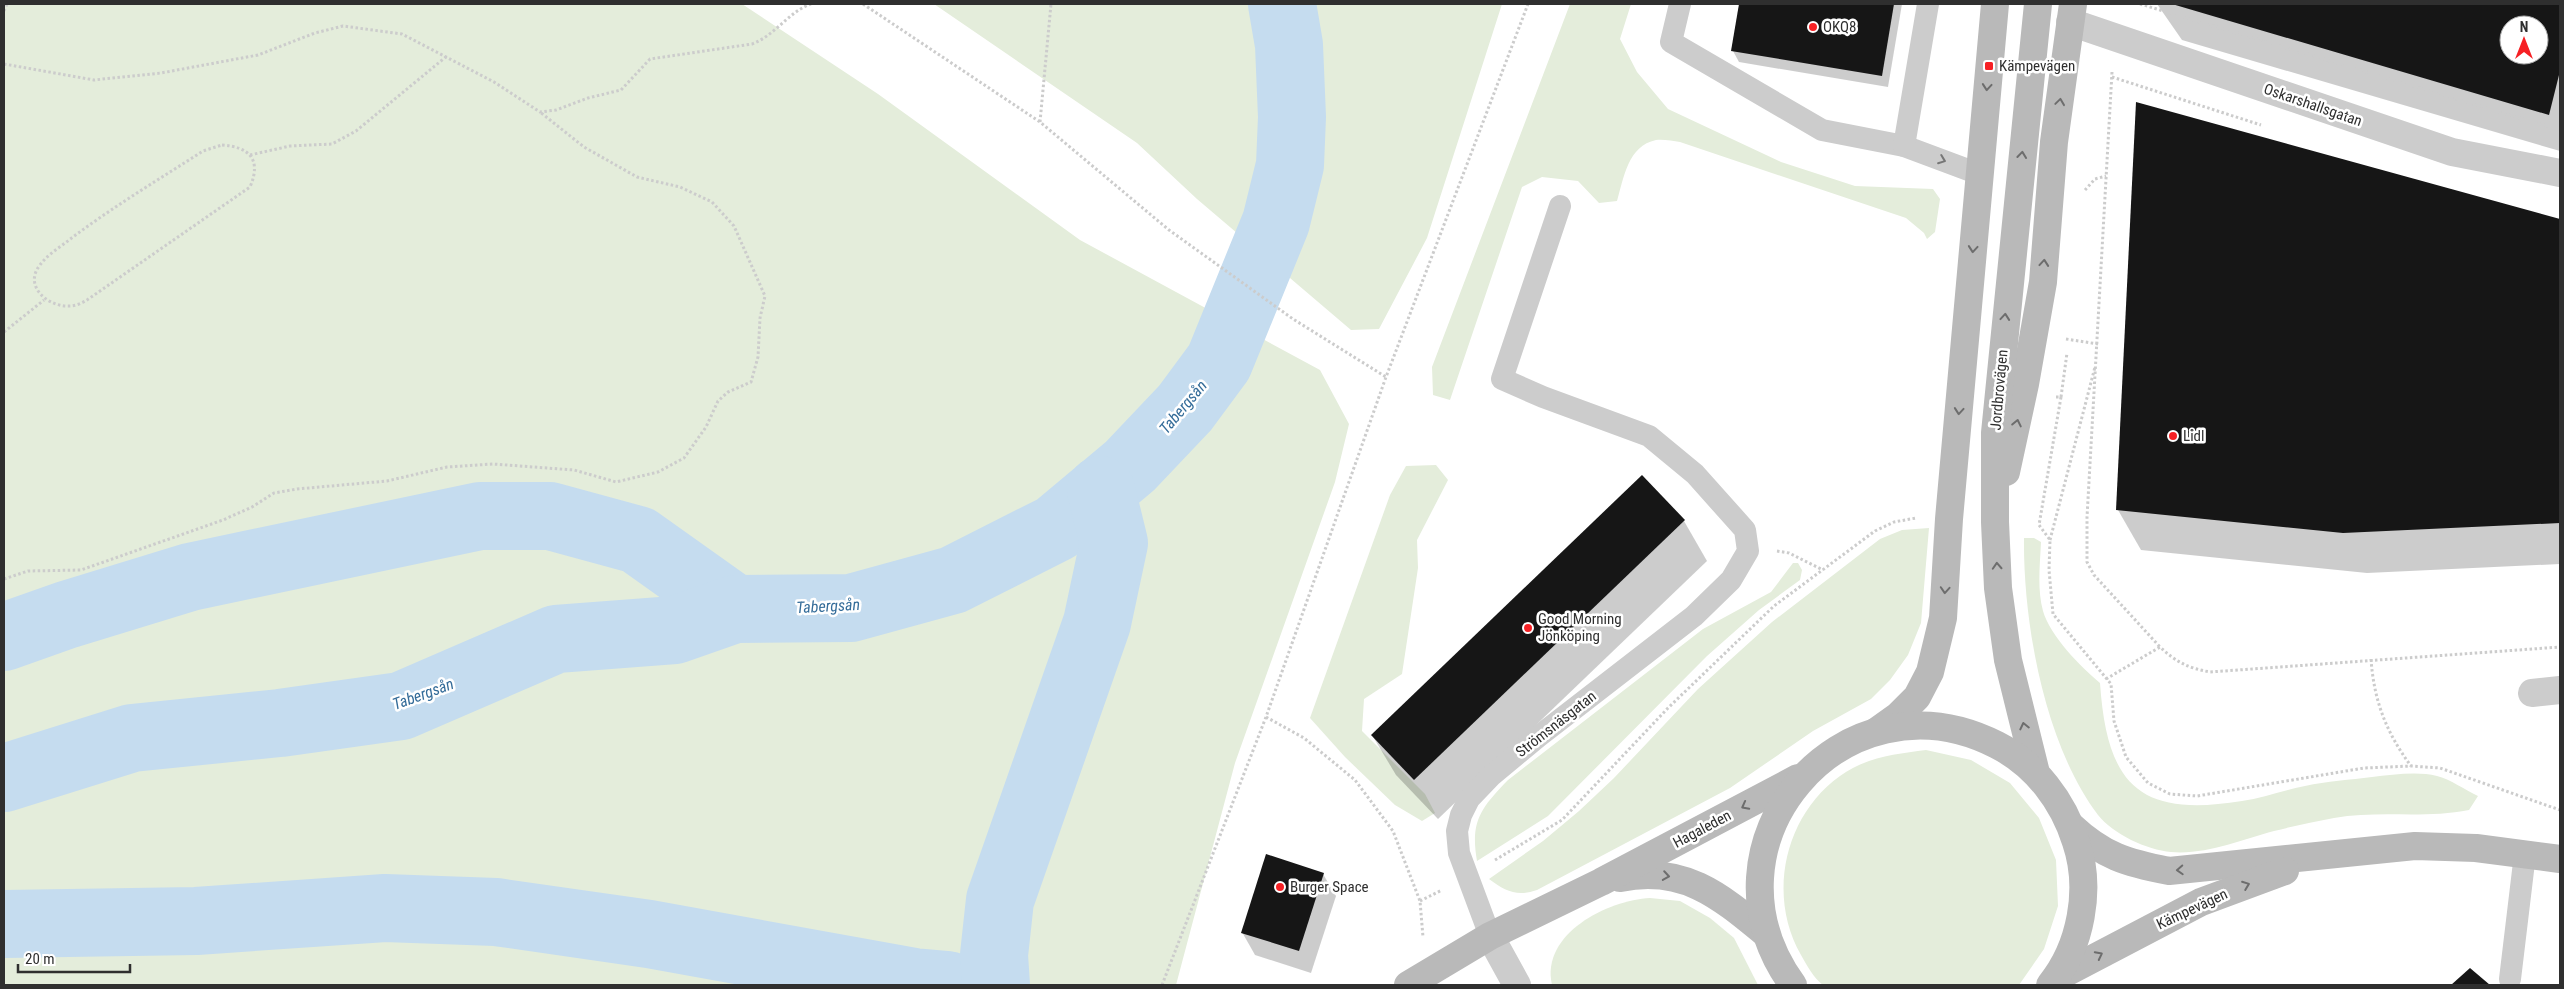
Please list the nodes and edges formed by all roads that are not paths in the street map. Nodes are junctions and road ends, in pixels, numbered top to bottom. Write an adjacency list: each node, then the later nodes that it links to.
1 (1680, 4): 6 (lane)
2 (1928, 4): 6 (lane)
3 (1995, 4): 8 (main road, one-way to 8)
4 (2038, 4): 10 (main road, Jordbrovägen, one-way to 4)
5 (2071, 13): 7 (street, Oskarshallsgatan); 10 (main road, one-way to 5)
6 (1904, 146): 8 (lane, one-way to 8)
7 (2560, 173)
8 (1980, 174): 13 (main road, one-way to 13)
9 (1560, 206): 22 (lane, Strömsnäsgatan)
10 (1995, 522): 14 (main road, Jordbrovägen, one-way to 10)
11 (2560, 690): 12 (street)
12 (2532, 693)
13 (1877, 732): 14 (main road); 15 (main road)
14 (2036, 773): 16 (main road)
15 (1804, 775): 20 (main road, Hagaleden, one-way to 20); 21 (main road)
16 (2071, 826): 17 (main road, Kämpevägen, one-way to 16); 25 (main road)
17 (2333, 853): 18 (main road, Kämpevägen); 25 (main road, Kämpevägen, one-way to 17)
18 (2525, 854): 19 (main road, Kämpevägen); 23 (lane)
19 (2560, 859)
20 (1601, 882): 21 (main road, Hagaleden, one-way to 21); 22 (main road, Hagaleden)
21 (1766, 933): 24 (main road)
22 (1490, 936): 26 (main road, Hagaleden); 27 (street)
23 (2510, 979)
24 (1787, 980)
25 (2053, 981)
26 (1408, 985)
27 (1517, 985)

